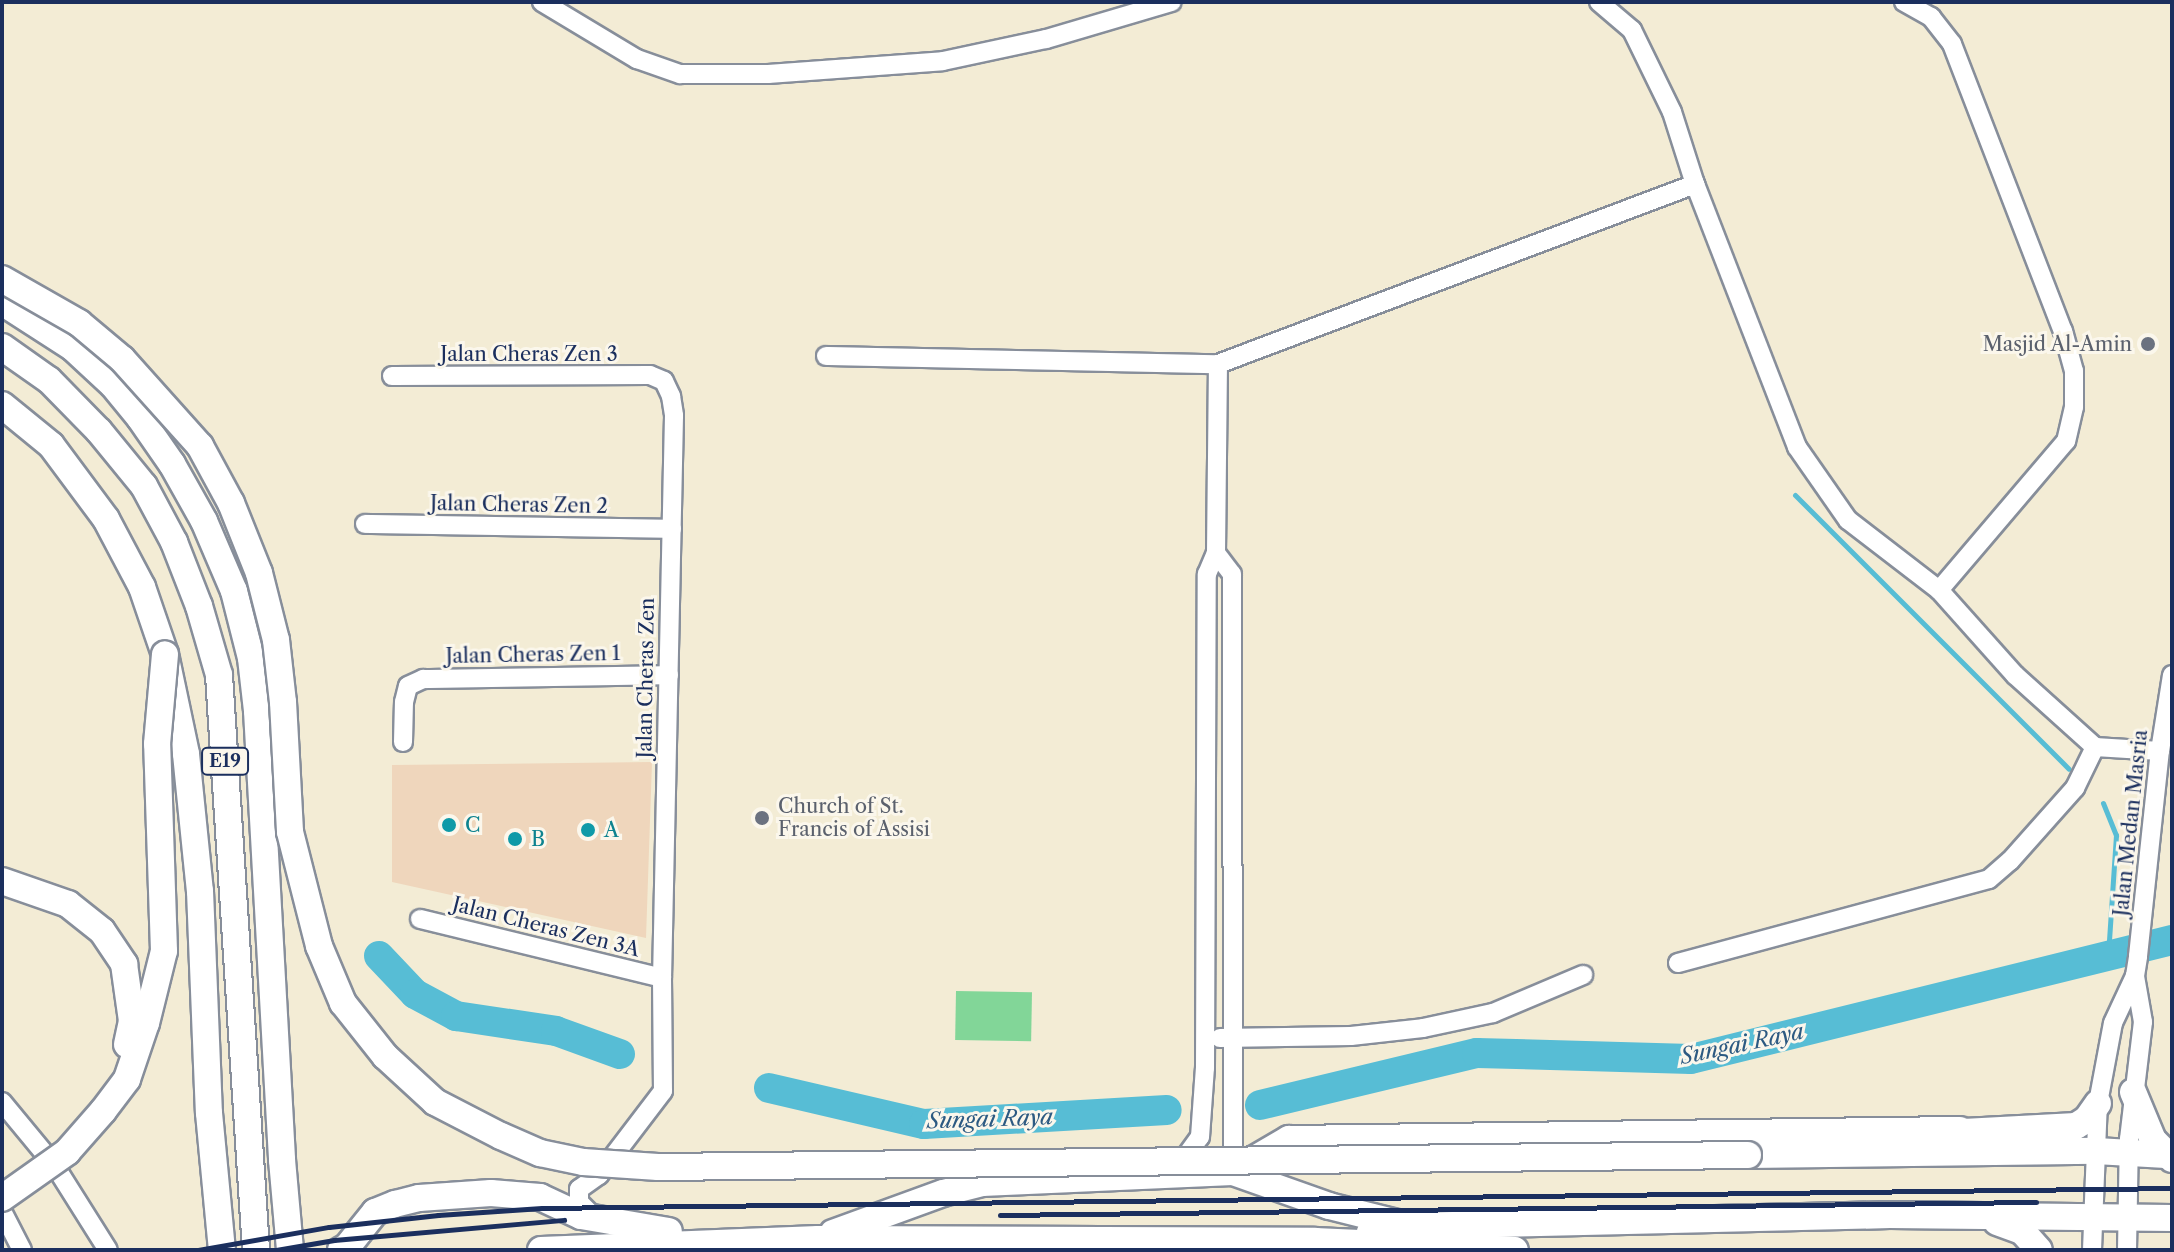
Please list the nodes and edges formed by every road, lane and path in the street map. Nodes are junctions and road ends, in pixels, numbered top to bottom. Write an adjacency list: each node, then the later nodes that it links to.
1 (542, 2): 2 (street)
2 (1172, 2)
3 (1599, 2): 5 (street)
4 (1904, 2): 17 (street)
5 (1695, 184): 10 (street); 17 (street)
6 (2, 279): 37 (highway, bridge)
7 (2, 302): 60 (highway)
8 (2, 347): 59 (highway, E19)
9 (826, 356): 10 (street)
10 (1218, 364): 16 (street)
11 (392, 376): 12 (street, Jalan Cheras Zen 3)
12 (664, 381): 15 (street, Jalan Cheras Zen)
13 (2, 405): 18 (highway, E19)
14 (365, 524): 15 (street, Jalan Cheras Zen 2)
15 (672, 529): 19 (street, Jalan Cheras Zen)
16 (1216, 553): 30 (street); 31 (street)
17 (1939, 590): 22 (street)
18 (165, 654): 45 (highway, bridge); 58 (highway, E19, bridge)
19 (669, 675): 21 (street, Jalan Cheras Zen 1); 29 (street, Jalan Cheras Zen)
20 (2172, 675): 23 (street, Jalan Medan Masria)
21 (403, 742)
22 (2095, 747): 23 (street); 26 (street)
23 (2160, 751): 28 (street, Jalan Medan Masria)
24 (2, 881): 43 (highway, bridge)
25 (420, 919): 29 (street, Jalan Cheras Zen 3A)
26 (1678, 963)
27 (1583, 975): 31 (street)
28 (2135, 976): 32 (street, Jalan Medan Masria); 34 (street, Jalan Medan Masria)
29 (662, 978): 41 (street, Jalan Cheras Zen)
30 (1205, 1038): 31 (street); 42 (street)
31 (1230, 1038): 40 (street)
32 (2133, 1092): 38 (street, Jalan Medan Masria); 39 (highway)
33 (2, 1102): 57 (street)
34 (2098, 1103): 35 (highway); 36 (street, Jalan Medan Masria)
35 (1960, 1130): 37 (highway); 40 (highway)
36 (2096, 1151): 37 (highway); 38 (highway); 51 (street, Jalan Medan Masria)
37 (1831, 1152)
38 (2128, 1152): 39 (highway); 49 (street, Jalan Medan Masria)
39 (2169, 1157)
40 (1233, 1172): 42 (highway); 52 (highway)
41 (599, 1175): 44 (street); 50 (street, Jalan Cheras Zen)
42 (1171, 1176): 53 (highway)
43 (2, 1182)
44 (514, 1194): 50 (highway); 61 (highway)
45 (2, 1198)
46 (2, 1211): 56 (street)
47 (2172, 1218): 49 (highway)
48 (1986, 1219): 51 (highway); 52 (highway); 64 (highway)
49 (2128, 1219): 51 (highway); 66 (street, Jalan Medan Masria)
50 (597, 1220): 54 (highway)
51 (2092, 1220): 65 (street, Jalan Medan Masria)
52 (1409, 1226): 55 (highway)
53 (818, 1239): 54 (highway); 55 (highway)
54 (740, 1240): 62 (highway)
55 (1315, 1241): 63 (highway)
56 (22, 1250)
57 (108, 1250)
58 (222, 1250)
59 (256, 1250)
60 (290, 1250)
61 (341, 1250)
62 (541, 1250)
63 (1515, 1250)
64 (2039, 1250)
65 (2092, 1250)
66 (2127, 1250)

